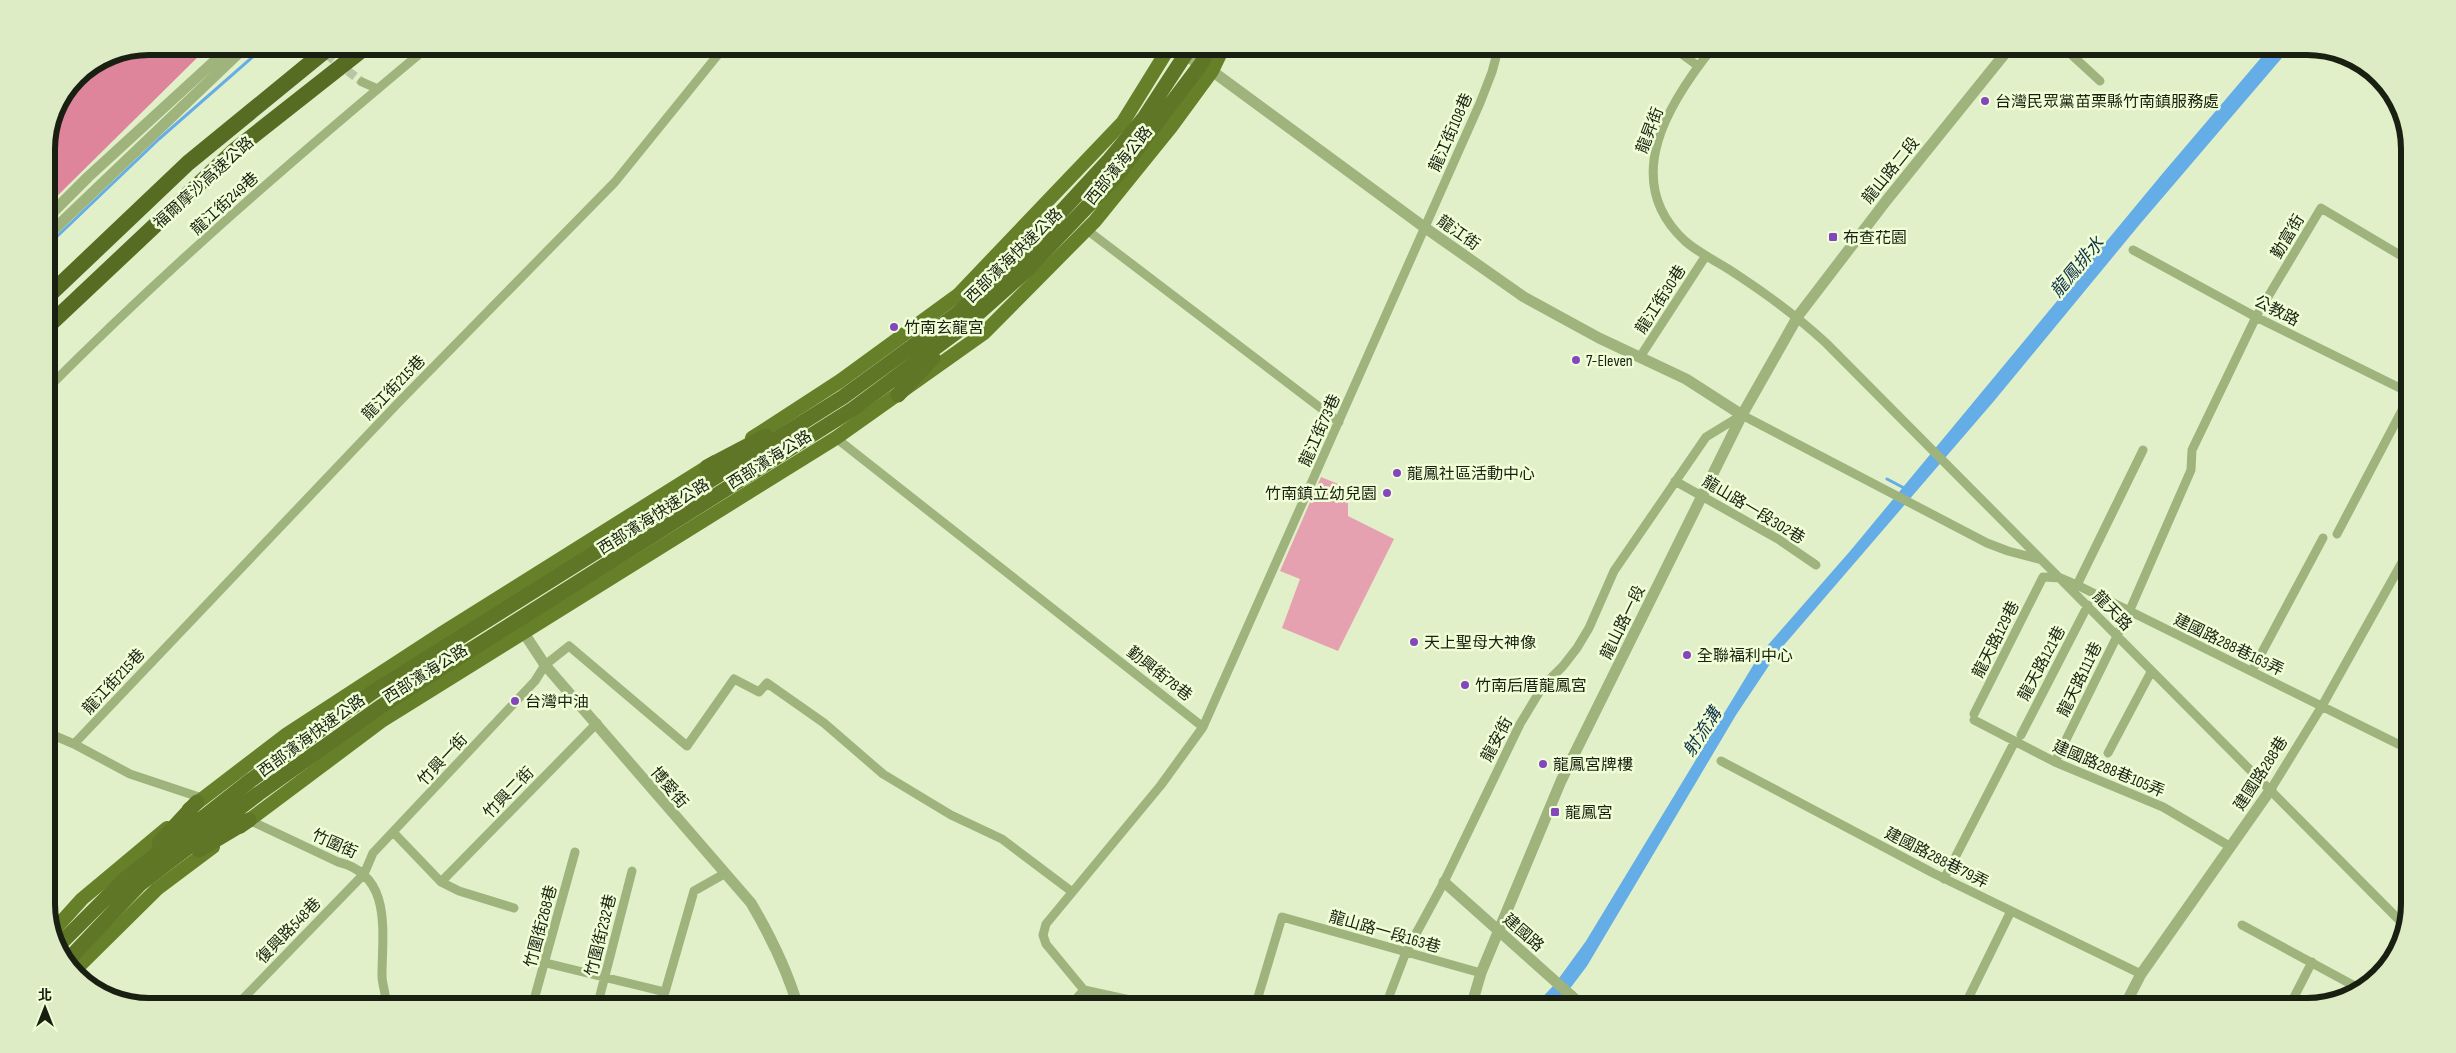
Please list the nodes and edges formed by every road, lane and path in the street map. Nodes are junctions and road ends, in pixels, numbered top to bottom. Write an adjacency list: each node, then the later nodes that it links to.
1 (221, 55): 22 (street)
2 (236, 55): 24 (street)
3 (320, 55): 29 (highway, 福爾摩沙高速公路)
4 (356, 55): 32 (highway, 福爾摩沙高速公路)
5 (418, 55): 21 (street, 龍江街249巷)
6 (718, 55): 69 (street, 龍江街215巷)
7 (1164, 55): 44 (main road, 西部濱海公路)
8 (1182, 55): 38 (highway, 西部濱海快速公路)
9 (1191, 55): 18 (street, 龍江街)
10 (1208, 55): 18 (highway, 西部濱海快速公路)
11 (1216, 55): 18 (main road, 西部濱海公路)
12 (1496, 55): 23 (street, 龍江街108巷)
13 (1683, 55): 17 (street)
14 (1707, 55): 17 (street, 龍昇街)
15 (2004, 55): 30 (street, 龍山路二段)
16 (2072, 55): 19 (street)
17 (1698, 66): 28 (street, 龍昇街)
18 (1206, 67): 23 (street, 龍江街); 25 (main road, 西部濱海公路); 33 (highway, 西部濱海快速公路)
19 (2100, 81)
20 (362, 82): 21 (street)
21 (378, 89): 35 (street, 龍江街249巷)
22 (55, 210)
23 (1424, 227): 34 (street, 龍江街); 41 (street, 龍江街73巷)
24 (55, 228)
25 (1087, 230): 37 (main road, 西部濱海公路); 41 (street)
26 (2132, 250): 31 (street, 公教路)
27 (2401, 256): 31 (street, 勤富街)
28 (1705, 257): 30 (street, 龍昇街); 34 (street, 龍江街30巷)
29 (55, 289)
30 (1798, 316): 40 (street, 龍山路一段); 49 (street, 龍天路)
31 (2256, 317): 36 (street, 公教路); 57 (street, 龍天路111巷)
32 (55, 320)
33 (962, 328): 37 (highway); 58 (highway, 西部濱海快速公路)
34 (1640, 357): 40 (street, 龍江街)
35 (55, 381)
36 (2401, 390)
37 (898, 395): 42 (main road, 西部濱海公路)
38 (843, 397): 44 (highway); 55 (highway, 西部濱海快速公路)
39 (2401, 412): 47 (street)
40 (1742, 415): 45 (street, 龍安街); 46 (street, 龍山路一段); 49 (street)
41 (1340, 422): 66 (street, 龍江街73巷)
42 (836, 438): 58 (main road, 西部濱海公路); 66 (street, 勤興街78巷)
43 (2143, 450): 54 (street)
44 (707, 467): 55 (main road, 西部濱海公路)
45 (1675, 481): 46 (street, 龍山路一段302巷); 86 (street, 龍安街)
46 (1703, 495): 51 (street, 龍山路一段302巷); 94 (street, 龍山路一段)
47 (2338, 534)
48 (2323, 538): 62 (street)
49 (2038, 559): 53 (street, 龍天路)
50 (2401, 564): 63 (street, 建國路288巷)
51 (1816, 565)
52 (2043, 577): 53 (street, 建國路288巷163弄); 64 (street, 龍天路129巷)
53 (2060, 578): 54 (street, 建國路288巷163弄); 56 (street, 龍天路)
54 (2077, 585): 57 (street, 建國路288巷163弄)
55 (506, 602): 58 (street, 博愛街); 75 (main road, 西部濱海公路); 84 (highway, 西部濱海快速公路)
56 (2088, 606): 59 (street, 龍天路); 68 (street, 龍天路121巷)
57 (2129, 612): 59 (street, 龍天路111巷); 62 (street, 建國路288巷163弄)
58 (520, 627): 60 (street, 博愛街); 76 (main road, 西部濱海公路); 87 (highway, 西部濱海快速公路)
59 (2117, 636): 61 (street, 龍天路); 73 (street, 龍天路111巷)
60 (545, 665): 65 (street, 博愛街); 77 (street, 竹興一街); 88 (street, 竹興一街)
61 (2151, 672): 71 (street); 74 (street, 龍天路)
62 (2252, 672): 63 (street, 建國路288巷163弄)
63 (2322, 706): 70 (street, 建國路288巷163弄); 74 (street, 建國路288巷)
64 (1974, 717): 68 (street, 建國路288巷105弄)
65 (597, 723): 82 (street, 博愛街); 85 (street, 竹興二街)
66 (1203, 727): 88 (street)
67 (55, 736): 69 (street)
68 (2018, 738): 73 (street, 建國路288巷105弄); 83 (street, 龍天路121巷)
69 (74, 744): 75 (street)
70 (2400, 746)
71 (2108, 753)
72 (1721, 761): 83 (street, 建國路288巷79弄)
73 (2055, 762): 78 (street, 建國路288巷105弄)
74 (2271, 789): 78 (street, 建國路288巷); 91 (street, 龍天路)
75 (200, 800): 84 (highway); 93 (main road, 西部濱海公路)
76 (249, 820): 81 (street, 竹圍街); 87 (highway); 100 (main road, 西部濱海公路)
77 (394, 832): 81 (street, 竹興一街); 85 (street)
78 (2231, 847): 102 (street, 建國路288巷)
79 (575, 852): 99 (street, 竹圍街268巷)
80 (632, 870): 103 (street, 竹圍街232巷)
81 (364, 874): 107 (street, 復興路548巷); 108 (street, 竹圍街)
82 (724, 874): 103 (street); 111 (street, 博愛街)
83 (1944, 879): 90 (street, 建國路288巷79弄)
84 (124, 880): 95 (highway, 西部濱海快速公路)
85 (441, 882): 89 (street)
86 (1444, 882): 94 (street, 建國路); 96 (street, 龍安街)
87 (140, 884): 97 (highway, 西部濱海快速公路)
88 (1071, 891): 105 (street)
89 (514, 908)
90 (2011, 911): 102 (street, 建國路288巷79弄); 119 (street)
91 (2399, 920)
92 (2242, 925): 98 (street)
93 (58, 926)
94 (1499, 932): 101 (street, 龍山路一段); 106 (street, 建國路)
95 (63, 941)
96 (1406, 952): 101 (street, 龍山路一段163巷); 114 (street, 龍山路一段163巷); 115 (street, 龍安街)
97 (71, 956)
98 (2312, 962): 104 (street); 121 (street)
99 (546, 963): 103 (street); 109 (street, 竹圍街268巷)
100 (79, 967)
101 (1481, 972): 116 (street, 龍山路一段)
102 (2141, 974): 120 (street, 建國路288巷)
103 (604, 978): 110 (street, 竹圍街232巷)
104 (2353, 985)
105 (1084, 990): 112 (street); 113 (street)
106 (1571, 995): 117 (street); 118 (street, 建國路)
107 (244, 998)
108 (384, 998)
109 (535, 998)
110 (599, 998)
111 (795, 998)
112 (1077, 998)
113 (1121, 998)
114 (1258, 998)
115 (1388, 998)
116 (1474, 998)
117 (1569, 998)
118 (1574, 998)
119 (1968, 998)
120 (2129, 998)
121 (2294, 998)

